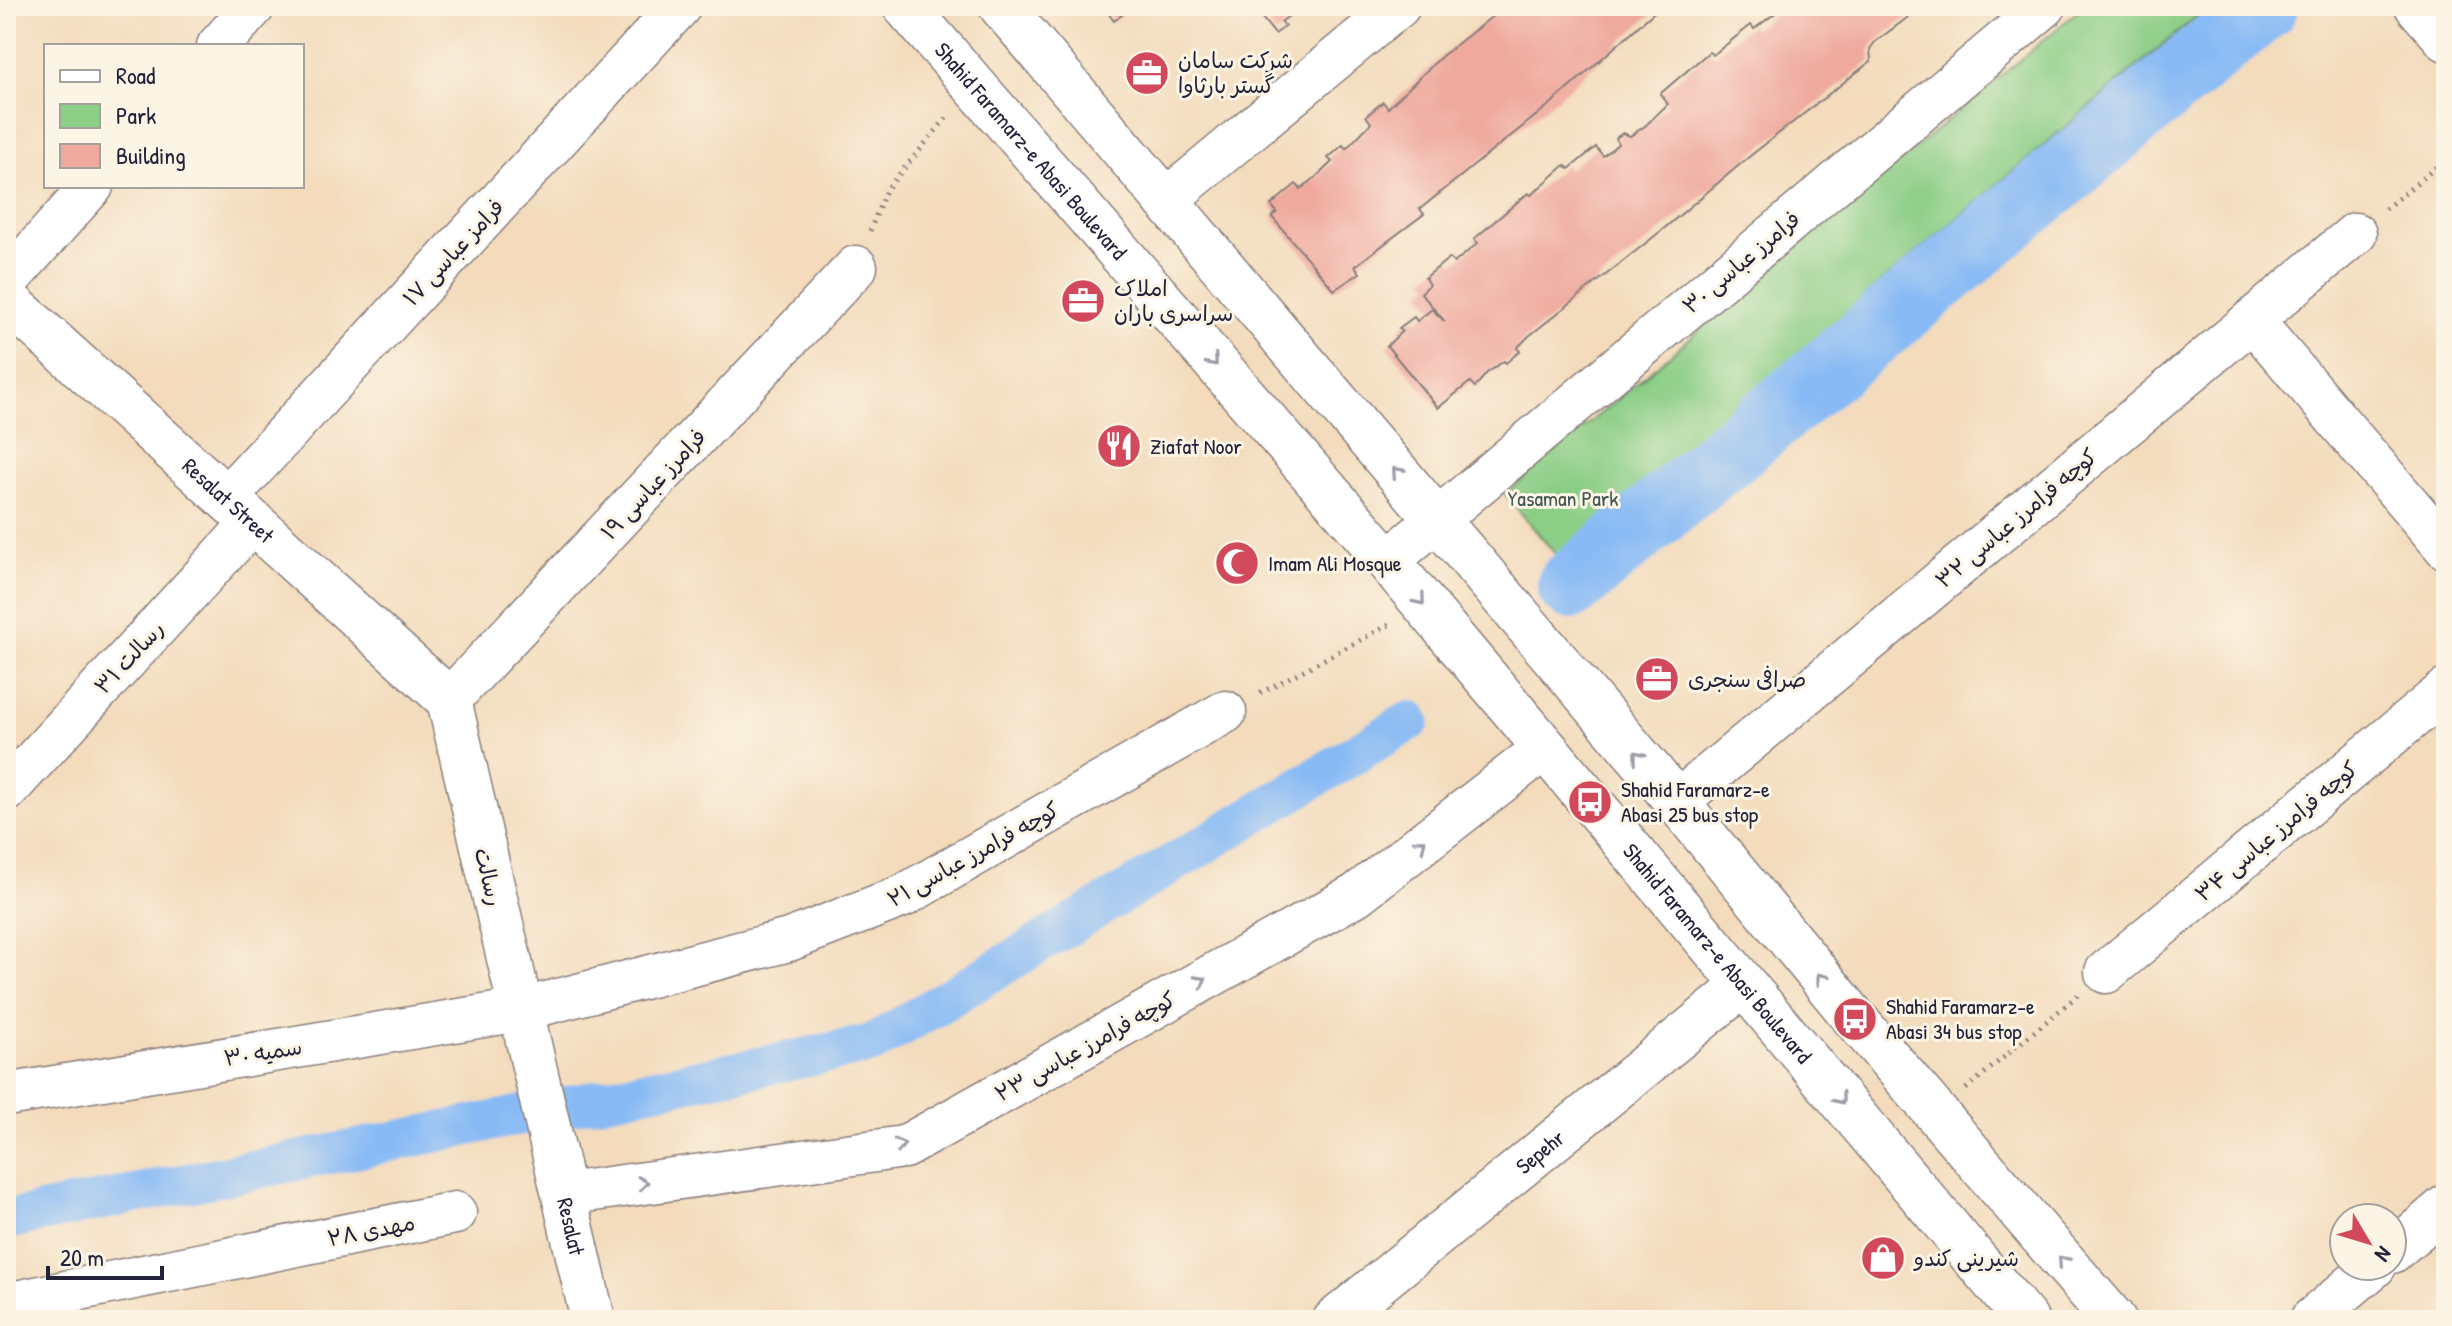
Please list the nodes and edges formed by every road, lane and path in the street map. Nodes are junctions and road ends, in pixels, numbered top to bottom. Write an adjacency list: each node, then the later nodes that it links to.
1 (254, 6): 9 (street)
2 (680, 6): 19 (street, فرامز عباسی ۱۷)
3 (905, 6): 10 (main road, Shahid Faramarz-e Abasi Boulevard)
4 (1001, 6): 13 (main road)
5 (1399, 6): 13 (street)
6 (2045, 6): 20 (street, فرامرز عباسی ۳۰)
7 (2416, 6): 8 (street)
8 (2446, 40)
9 (220, 44)
10 (973, 87): 15 (path); 22 (main road, Shahid Faramarz-e Abasi Boulevard, one-way to 22)
11 (2446, 159): 14 (path)
12 (90, 188): 16 (street)
13 (1165, 201): 20 (main road, one-way to 13)
14 (2355, 234): 18 (street, کوچه فرامرز عباسی ۳۲)
15 (856, 267): 25 (street, فرامرز عباسی ۱۹)
16 (6, 282)
17 (6, 299): 19 (main road, Resalat Street)
18 (2252, 320): 21 (street); 29 (street, کوچه فرامرز عباسی ۳۲)
19 (239, 510): 25 (main road, Resalat Street); 28 (street, رسالت ۳۱)
20 (1437, 518): 22 (street, فرامرز عباسی ۳۰); 29 (main road, one-way to 20)
21 (2446, 548)
22 (1388, 561): 23 (main road, Shahid Faramarz-e Abasi Boulevard, one-way to 23)
23 (1426, 606): 26 (path); 27 (main road, Shahid Faramarz-e Abasi Boulevard)
24 (2446, 690): 30 (street, کوچه فرامرز عباسی ۳۴)
25 (449, 700): 32 (main road, رسالت)
26 (1225, 712): 32 (street, کوچه فرامرز عباسی ۲۱)
27 (1545, 748): 31 (main road, Shahid Faramarz-e Abasi Boulevard); 36 (street, کوچه فرامرز عباسی ۲۳, one-way to 27)
28 (6, 791)
29 (1677, 802): 35 (main road, one-way to 29)
30 (2106, 972): 35 (path)
31 (1744, 985): 43 (street, Sepehr); 44 (main road, Shahid Faramarz-e Abasi Boulevard, one-way to 44)
32 (520, 1010): 33 (main road, رسالت); 34 (street, سمیه ۳۰)
33 (530, 1053): 36 (main road, Resalat)
34 (6, 1095)
35 (1936, 1113): 45 (main road, one-way to 35)
36 (565, 1194): 42 (main road, Resalat)
37 (2446, 1206): 39 (street)
38 (455, 1213): 41 (street, مهدی ۲۸)
39 (2408, 1238)
40 (2356, 1282): 46 (street)
41 (6, 1304)
42 (593, 1320)
43 (1334, 1320)
44 (2026, 1320)
45 (2114, 1320)
46 (2311, 1320)

